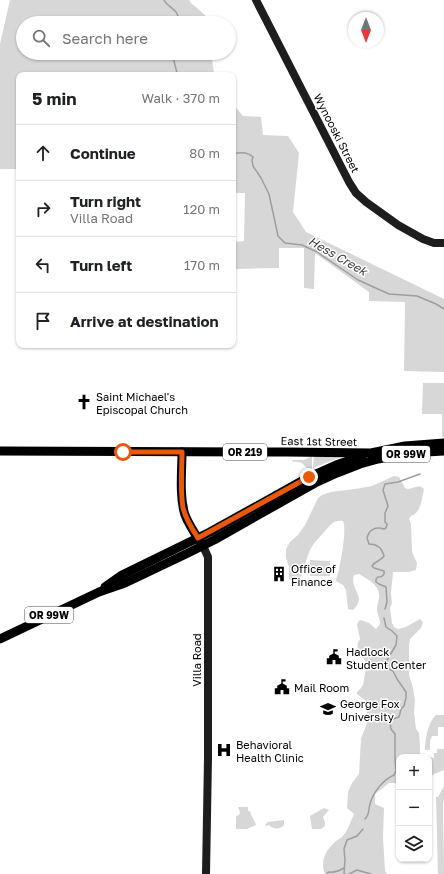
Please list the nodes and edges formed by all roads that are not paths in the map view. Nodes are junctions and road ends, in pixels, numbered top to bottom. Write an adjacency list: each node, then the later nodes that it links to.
1 (256, 0): 2 (main road, Wynooski Street)
2 (444, 243)
3 (444, 442): 7 (main road, East 1st Street / OR 99W)
4 (444, 451): 7 (main road, East 1st Street / OR 99W)
5 (0, 452): 6 (main road, East 1st Street / OR 219)
6 (182, 452): 7 (main road, East 1st Street / OR 219); 8 (main road, Villa Road)
7 (370, 457): 8 (main road, OR 99W)
8 (200, 542): 9 (main road, OR 99W); 10 (main road, Villa Road)
9 (0, 639)
10 (206, 874)

